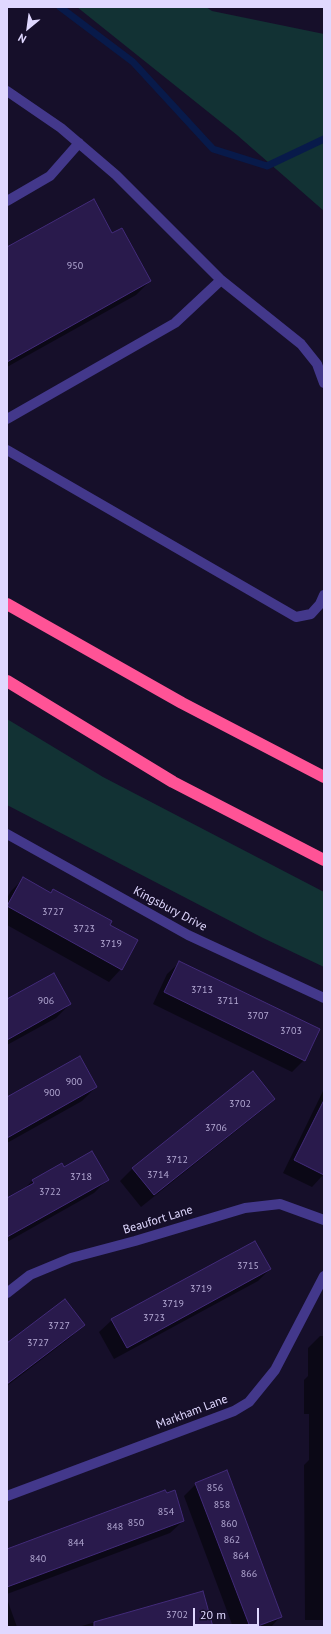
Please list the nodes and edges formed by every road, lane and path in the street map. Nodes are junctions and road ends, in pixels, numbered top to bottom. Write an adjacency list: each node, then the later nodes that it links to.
1 (7, 92): 2 (street)
2 (79, 143): 3 (street); 4 (street)
3 (7, 201)
4 (221, 280): 5 (street); 6 (street)
5 (324, 382)
6 (7, 419)
7 (7, 450): 8 (street)
8 (324, 595)
9 (7, 604): 11 (highway)
10 (7, 681): 13 (highway)
11 (324, 777)
12 (7, 834): 14 (street, Kingsbury Drive)
13 (324, 860)
14 (324, 998)
15 (324, 1220): 17 (street, Beaufort Lane)
16 (324, 1276): 18 (street, Markham Lane)
17 (7, 1293)
18 (7, 1496)

